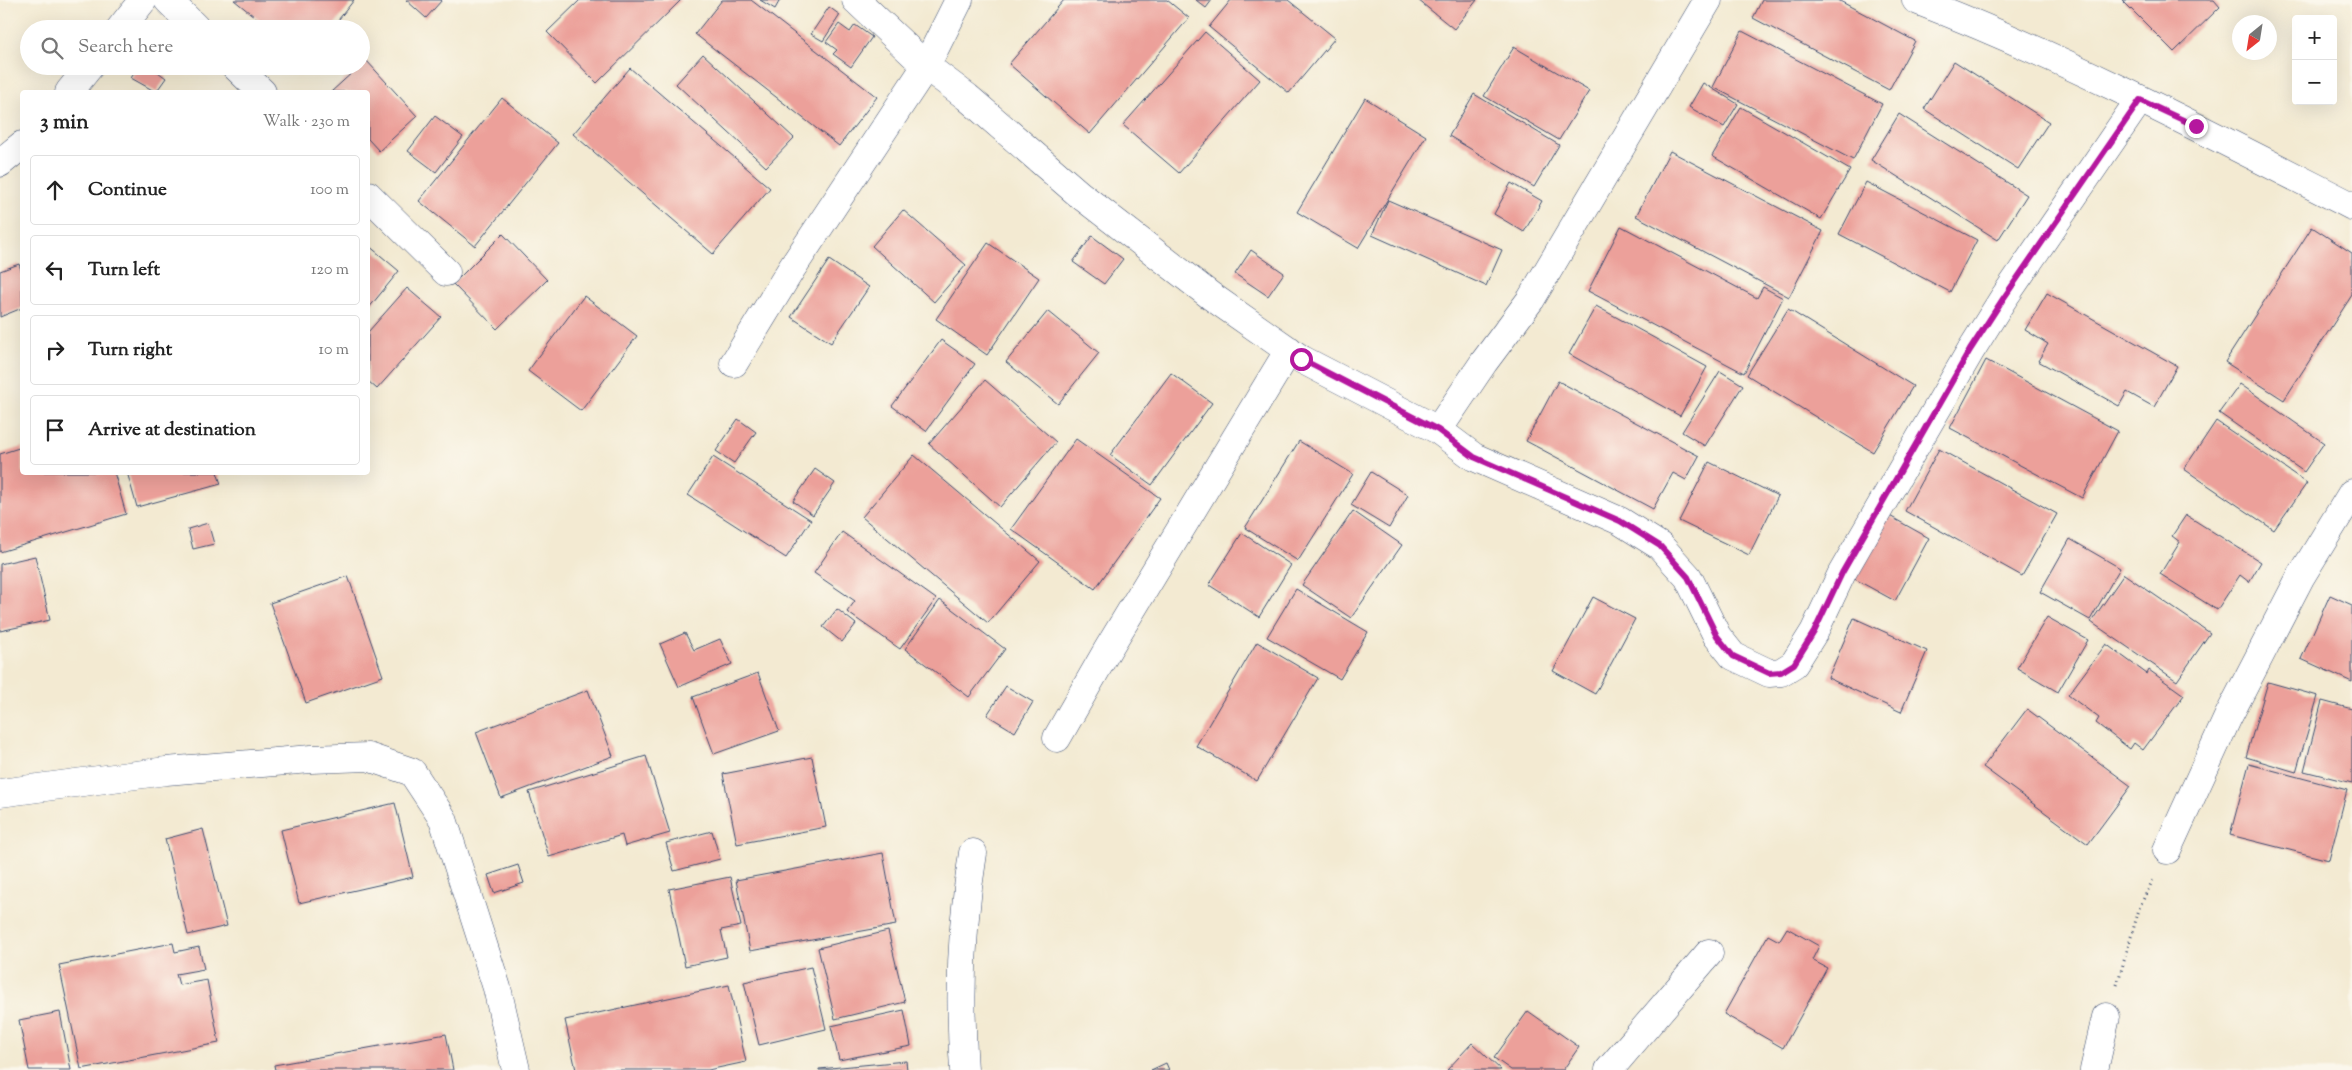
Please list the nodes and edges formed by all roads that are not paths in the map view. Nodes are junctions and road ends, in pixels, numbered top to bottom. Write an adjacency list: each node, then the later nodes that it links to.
1 (143, 0): 7 (street)
2 (168, 0): 8 (street)
3 (856, 0): 9 (street)
4 (959, 0): 9 (street)
5 (1708, 0): 22 (street)
6 (1916, 0): 14 (street)
7 (127, 20)
8 (188, 20)
9 (926, 66): 20 (street); 21 (street)
10 (83, 75): 12 (street)
11 (245, 75): 13 (street)
12 (71, 90)
13 (260, 90)
14 (2140, 100): 18 (street); 22 (street)
15 (20, 147): 16 (street)
16 (0, 163)
17 (370, 198): 19 (street)
18 (2352, 206)
19 (446, 272)
20 (1289, 350): 22 (street); 24 (street)
21 (734, 363)
22 (1438, 430)
23 (2352, 493): 26 (street)
24 (1057, 738)
25 (0, 793): 30 (street)
26 (2167, 850)
27 (973, 854): 31 (street)
28 (1709, 953): 32 (street)
29 (2106, 1017): 33 (street)
30 (516, 1070)
31 (964, 1070)
32 (1609, 1070)
33 (2094, 1070)

